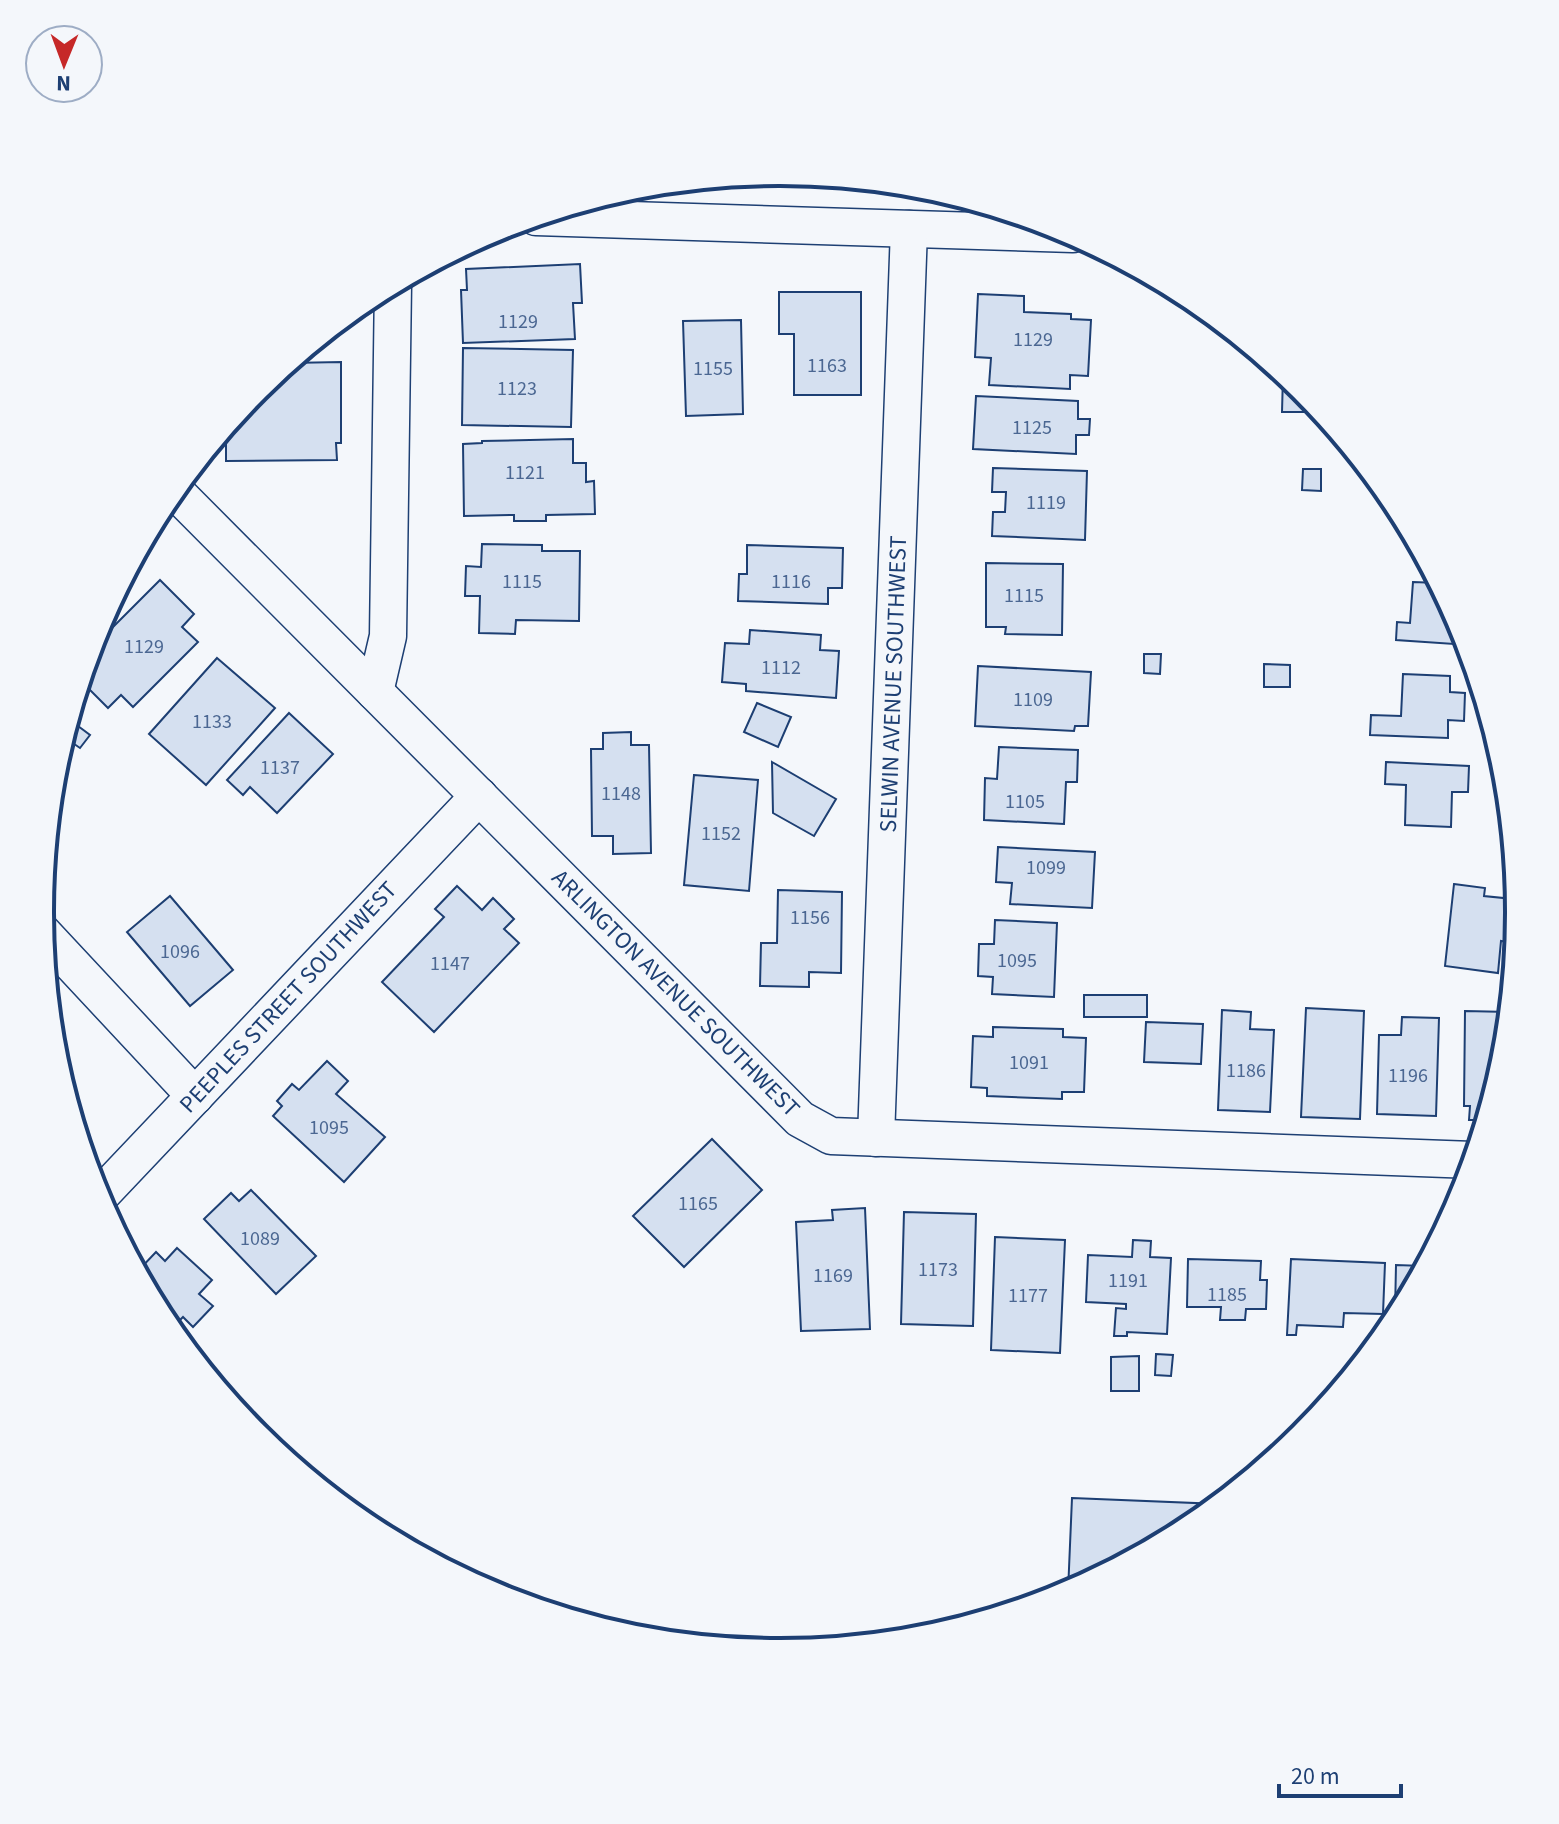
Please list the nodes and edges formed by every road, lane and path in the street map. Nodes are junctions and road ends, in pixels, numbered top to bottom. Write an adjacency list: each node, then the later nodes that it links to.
1 (569, 218): 2 (street)
2 (909, 229): 3 (street); 10 (street, SELWIN AVENUE SOUTHWEST)
3 (1033, 233)
4 (393, 299): 6 (street)
5 (183, 499): 6 (street, ARLINGTON AVENUE SOUTHWEST)
6 (375, 692): 7 (street, ARLINGTON AVENUE SOUTHWEST)
7 (479, 796): 9 (street, PEEPLES STREET SOUTHWEST); 10 (street, ARLINGTON AVENUE SOUTHWEST)
8 (55, 946): 9 (street)
9 (195, 1096): 12 (street, PEEPLES STREET SOUTHWEST)
10 (876, 1138): 11 (street, ARLINGTON AVENUE SOUTHWEST)
11 (1461, 1160)
12 (108, 1187)

